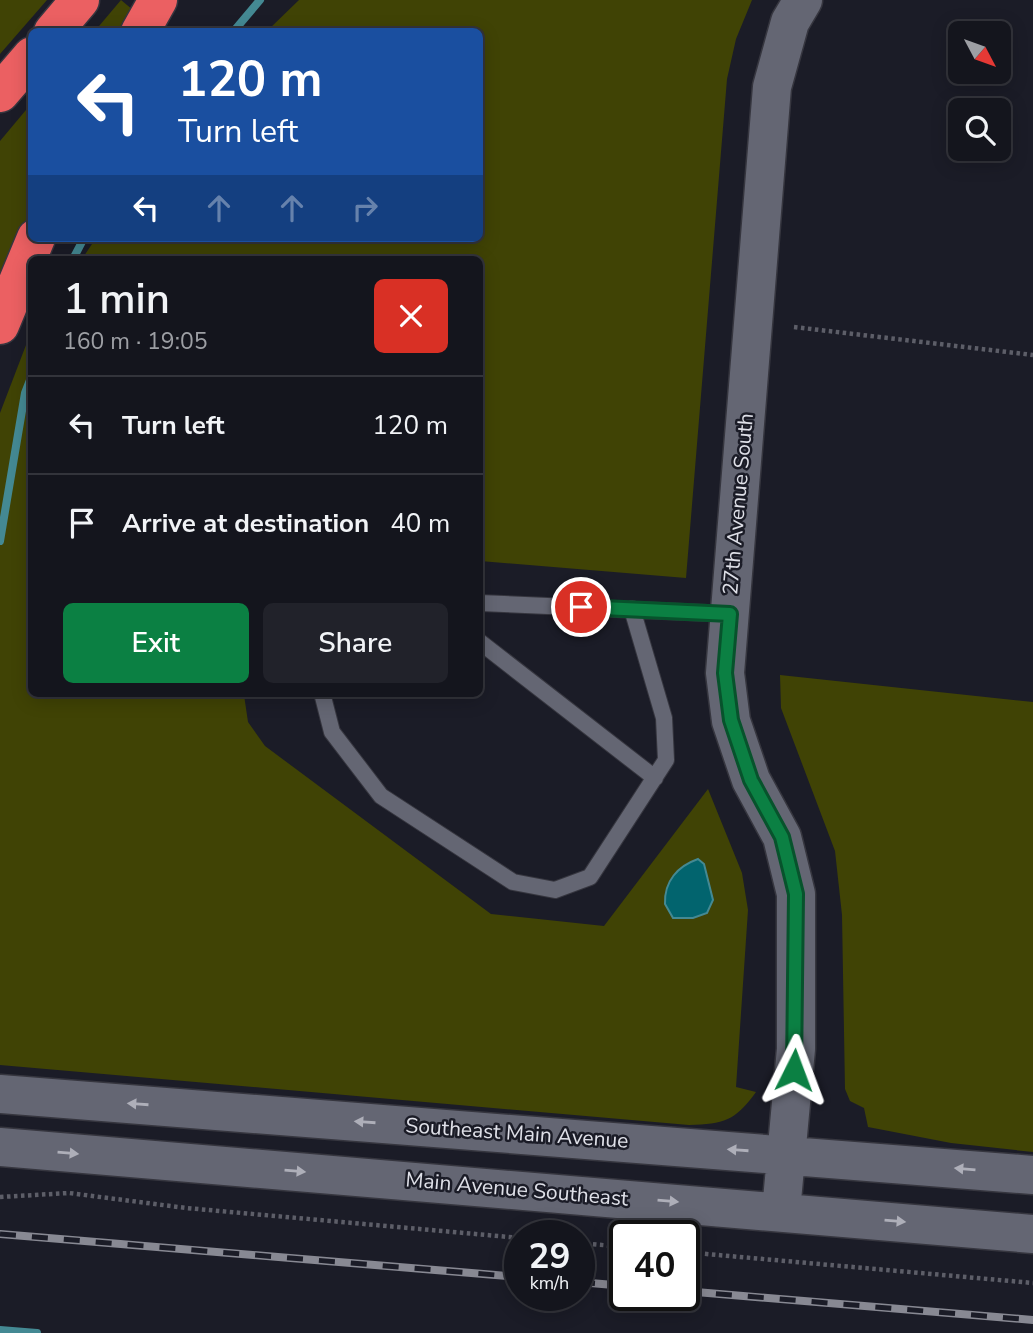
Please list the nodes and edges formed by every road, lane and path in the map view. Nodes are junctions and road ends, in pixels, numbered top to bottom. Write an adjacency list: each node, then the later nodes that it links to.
1 (80, 0): 4 (highway)
2 (159, 0): 5 (highway)
3 (803, 0): 14 (main road, 27th Avenue South)
4 (56, 28)
5 (142, 28)
6 (28, 61): 7 (highway)
7 (0, 93)
8 (28, 257): 9 (highway)
9 (0, 325)
10 (794, 327): 11 (path)
11 (1033, 355)
12 (483, 603): 13 (lane)
13 (632, 609): 14 (lane); 17 (lane)
14 (730, 614): 20 (main road, 27th Avenue South)
15 (483, 644): 17 (lane)
16 (324, 697): 17 (lane)
17 (655, 778)
18 (0, 1094): 20 (main road, Southeast Main Avenue, one-way to 18)
19 (0, 1147): 23 (main road, Main Avenue Southeast, one-way to 23)
20 (786, 1154): 21 (main road, Southeast Main Avenue, one-way to 20); 23 (main road, 27th Avenue South)
21 (1033, 1175)
22 (0, 1196): 25 (path)
23 (782, 1211): 24 (main road, Main Avenue Southeast, one-way to 24)
24 (1033, 1234)
25 (504, 1237)
26 (700, 1253): 27 (path)
27 (1033, 1283)

